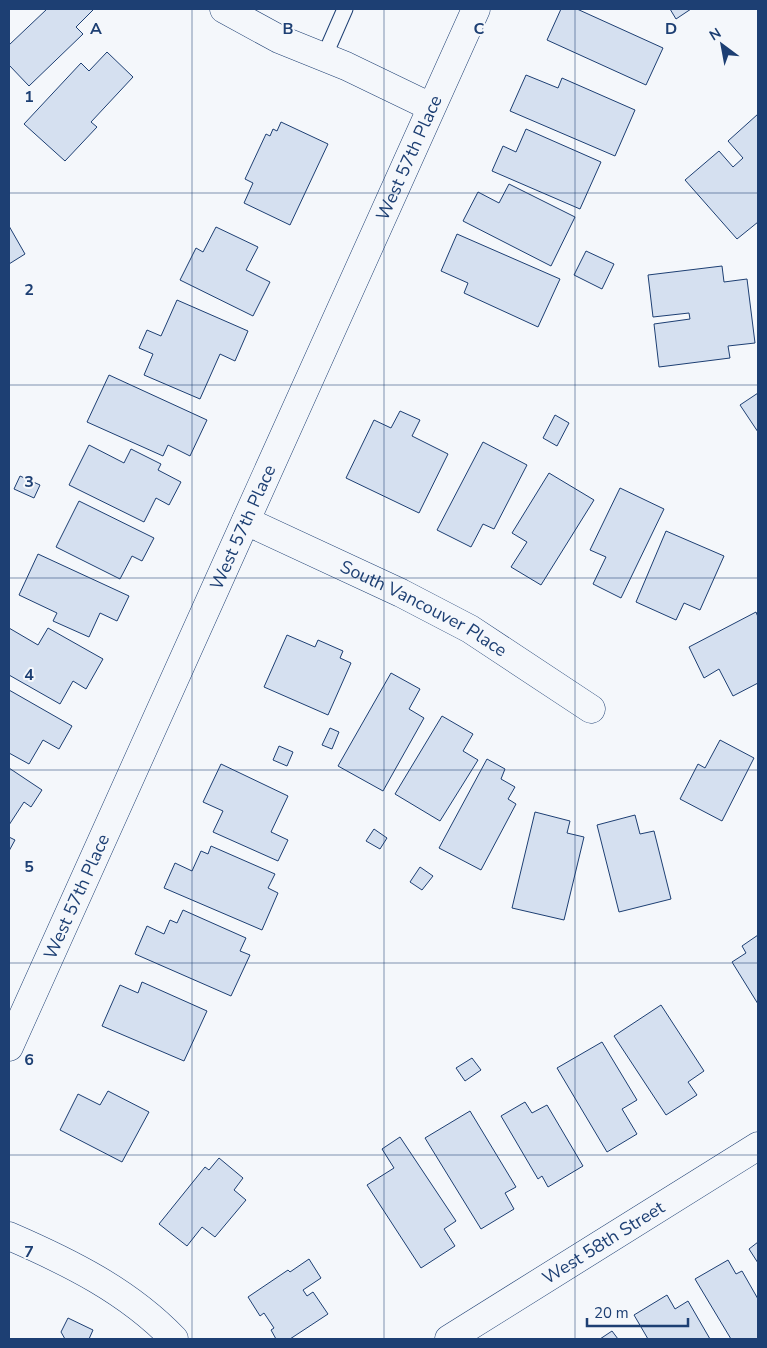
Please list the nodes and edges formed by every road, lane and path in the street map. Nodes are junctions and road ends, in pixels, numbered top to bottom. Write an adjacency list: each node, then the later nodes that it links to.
1 (224, 9): 4 (street)
2 (345, 9): 4 (lane)
3 (476, 9): 5 (street, West 57th Place)
4 (324, 57): 5 (street)
5 (431, 107): 6 (street, West 57th Place)
6 (246, 521): 7 (street, South Vancouver Place); 8 (street, West 57th Place)
7 (591, 708)
8 (9, 1047)
9 (758, 1146): 12 (street, West 58th Street)
10 (9, 1236): 11 (street)
11 (174, 1339)
12 (449, 1339)

